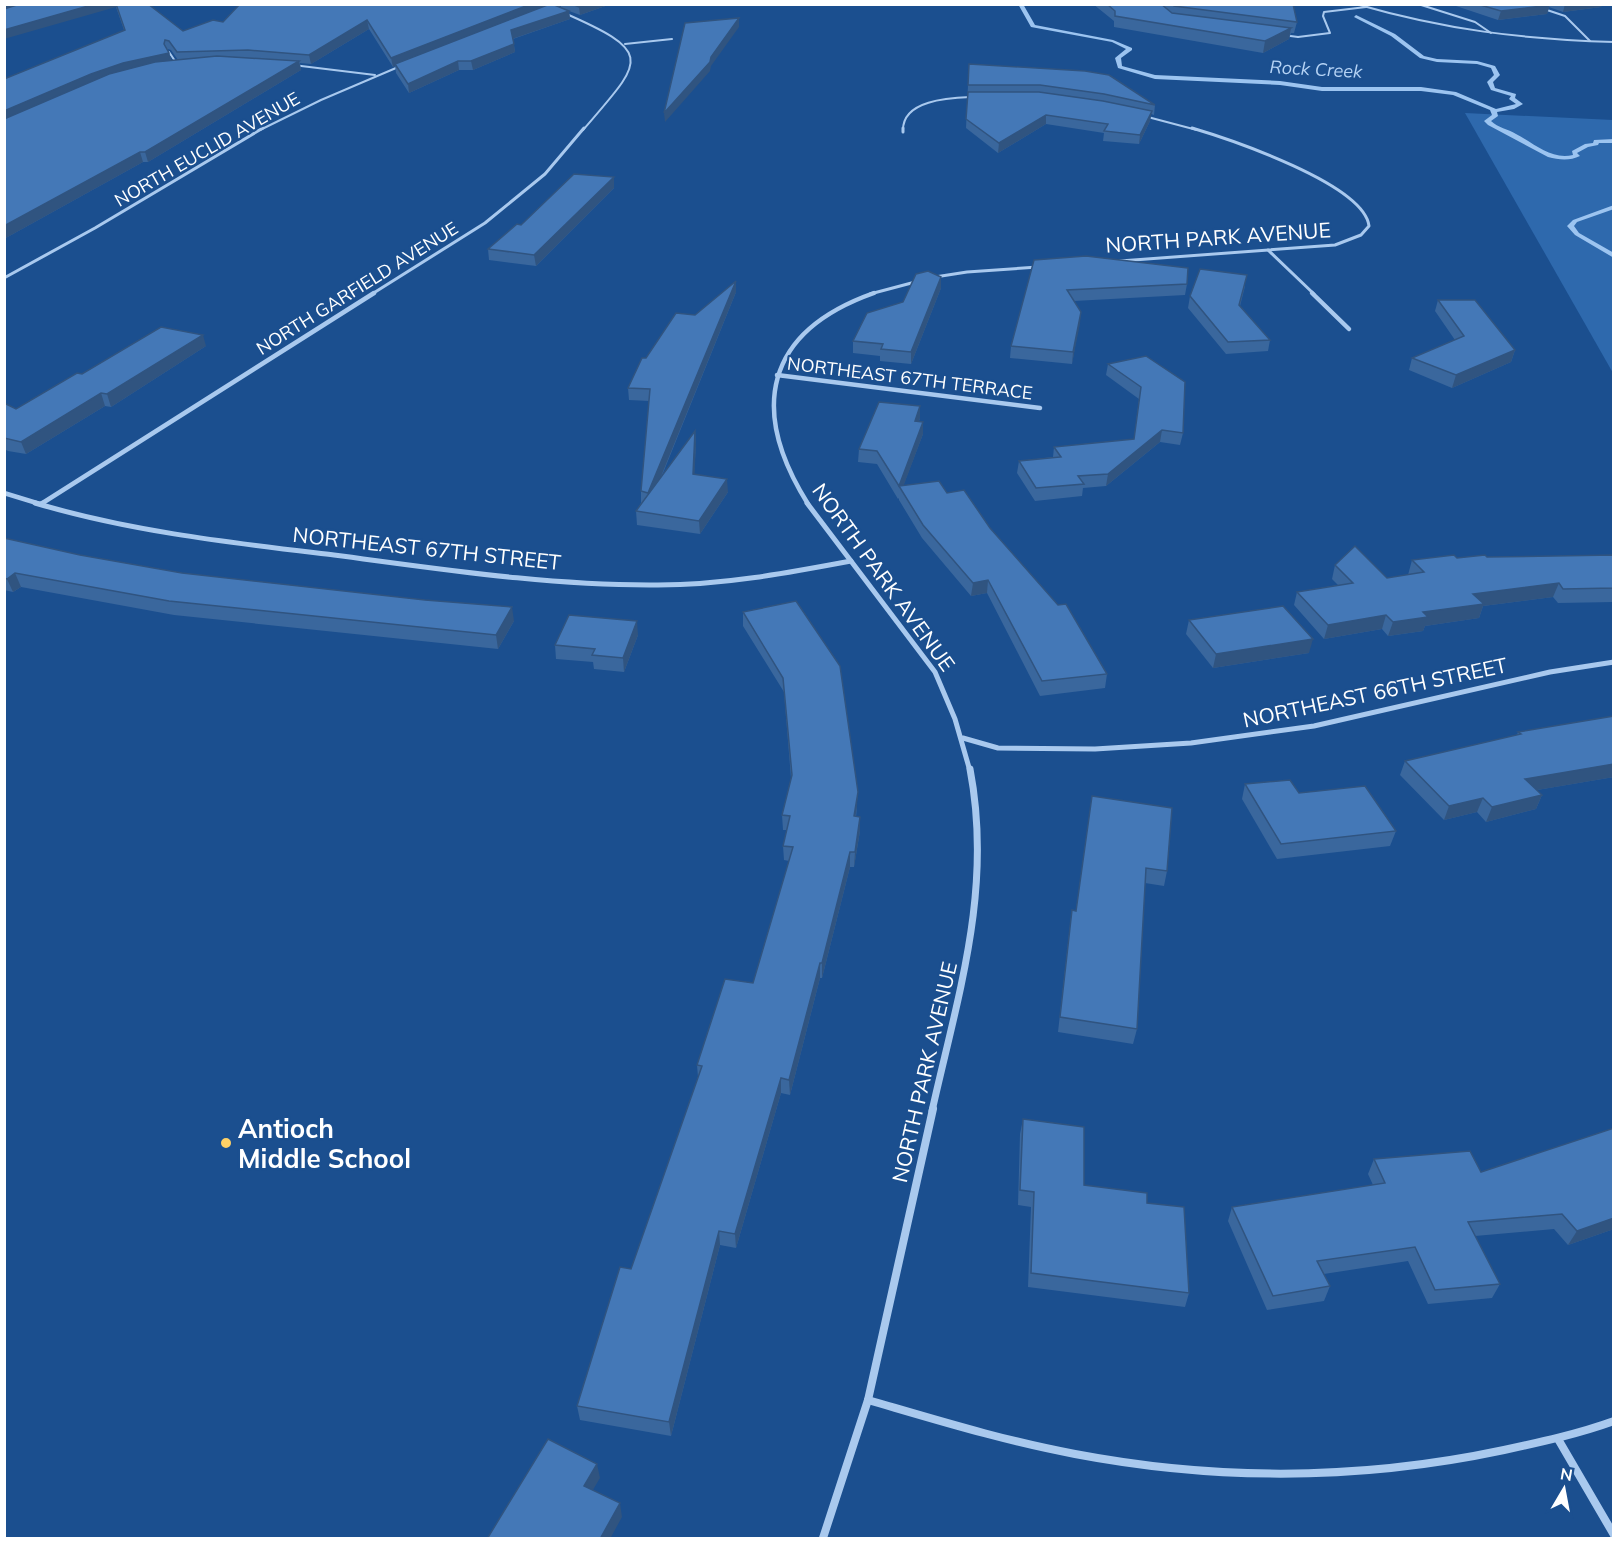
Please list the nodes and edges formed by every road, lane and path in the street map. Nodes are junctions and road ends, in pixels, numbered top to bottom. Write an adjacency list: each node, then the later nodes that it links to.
1 (1356, 4): 3 (street)
2 (1418, 4): 6 (lane)
3 (1366, 7): 6 (street); 8 (lane)
4 (1540, 7): 10 (lane)
5 (553, 9): 12 (street)
6 (1491, 33): 10 (street)
7 (1275, 34): 8 (street)
8 (1298, 37)
9 (672, 39): 12 (street)
10 (1590, 41): 11 (street)
11 (1614, 42)
12 (625, 44): 29 (street, NORTH GARFIELD AVENUE)
13 (168, 52): 15 (street)
14 (409, 63): 17 (street, NORTH EUCLID AVENUE)
15 (167, 65)
16 (290, 65): 17 (street)
17 (376, 75): 24 (street, NORTH EUCLID AVENUE)
18 (978, 97): 20 (street)
19 (1135, 114): 21 (street, NORTH PARK AVENUE)
20 (903, 132)
21 (1268, 250): 22 (street, NORTH PARK AVENUE); 25 (street)
22 (1118, 261)
23 (1048, 266): 26 (street, NORTH PARK AVENUE)
24 (4, 278)
25 (1349, 329)
26 (777, 375): 27 (street, NORTHEAST 67TH TERRACE); 30 (street, NORTH PARK AVENUE)
27 (1040, 408)
28 (4, 493): 29 (street, NORTHEAST 67TH STREET)
29 (40, 504): 30 (street, NORTHEAST 67TH STREET)
30 (851, 561): 32 (street, NORTH PARK AVENUE)
31 (1614, 662): 32 (street, NORTHEAST 66TH STREET)
32 (963, 738): 33 (street, NORTH PARK AVENUE)
33 (868, 1400): 35 (street); 37 (street, NORTH PARK AVENUE)
34 (1614, 1421): 35 (street)
35 (1558, 1439): 36 (street)
36 (1614, 1535)
37 (823, 1539)

